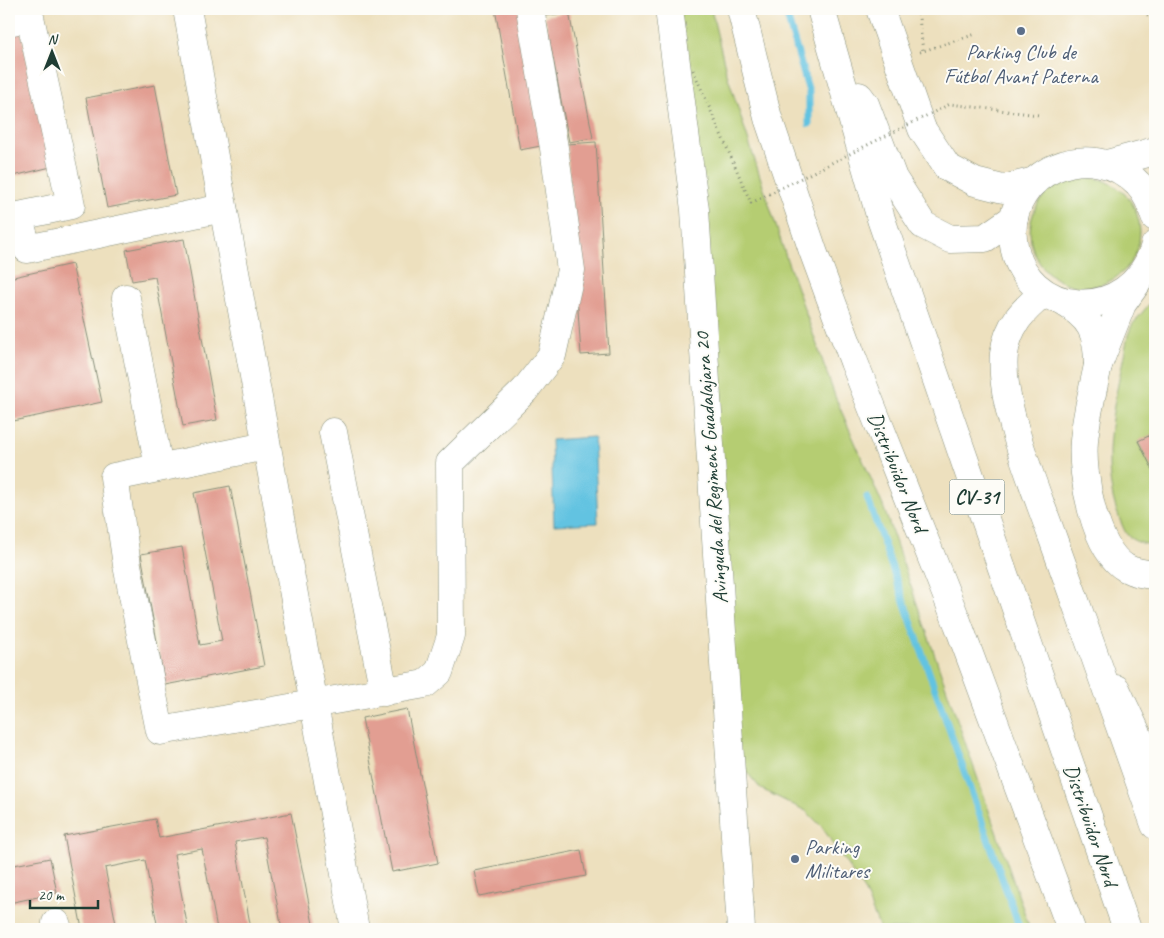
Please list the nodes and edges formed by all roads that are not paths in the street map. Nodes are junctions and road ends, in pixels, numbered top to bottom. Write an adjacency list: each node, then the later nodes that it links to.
1 (187, 9): 12 (main road)
2 (530, 9): 25 (main road)
3 (669, 9): 31 (main road, Avinguda del Regiment Guadalajara 20)
4 (741, 9): 29 (main road, Distribuïdor Nord)
5 (821, 9): 8 (main road, Distribuïdor Nord / CV-31)
6 (880, 9): 11 (main road)
7 (9, 22): 12 (main road)
8 (835, 62): 14 (main road); 32 (main road, Distribuïdor Nord / CV-31)
9 (1155, 150): 10 (main road)
10 (1107, 164): 11 (main road); 13 (main road)
11 (1035, 181): 14 (main road)
12 (223, 208): 21 (main road)
13 (1155, 217)
14 (1014, 218): 17 (main road)
15 (1155, 245): 16 (main road)
16 (1139, 280): 17 (main road); 19 (main road)
17 (1053, 297): 19 (main road); 24 (main road)
18 (126, 298): 22 (main road)
19 (1098, 365): 23 (main road)
20 (333, 432): 25 (main road)
21 (266, 446): 22 (main road); 26 (main road)
22 (159, 467): 26 (main road)
23 (1155, 575)
24 (1083, 624): 27 (main road); 28 (main road)
25 (384, 692): 26 (main road)
26 (314, 705): 30 (main road)
27 (1155, 772)
28 (1155, 825)
29 (1068, 924)
30 (355, 929)
31 (742, 929)
32 (1127, 929)

